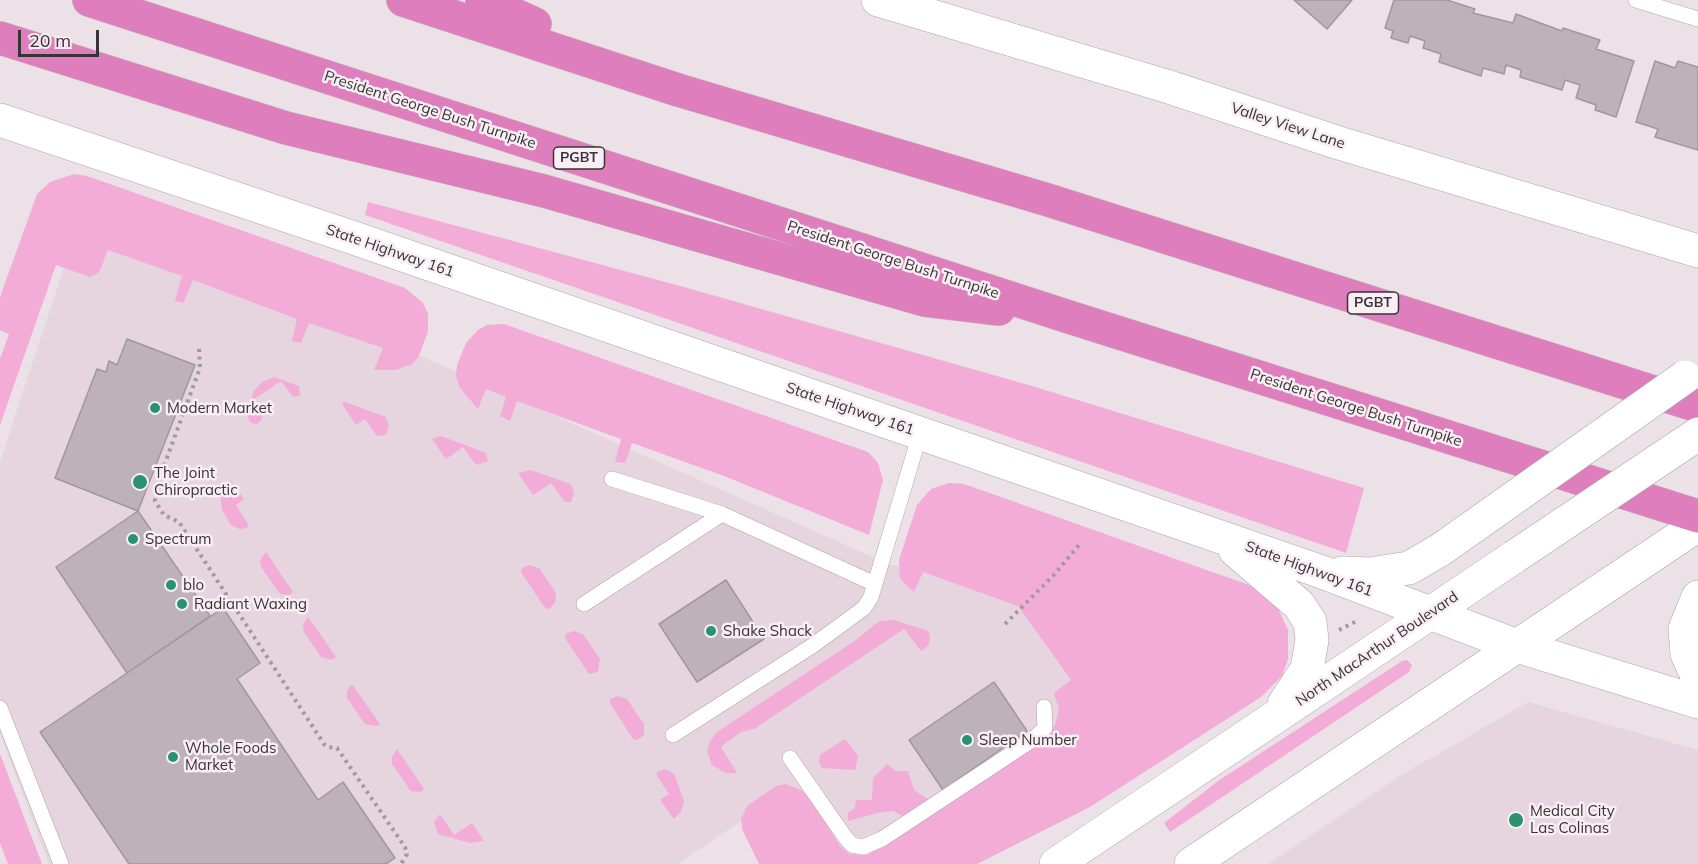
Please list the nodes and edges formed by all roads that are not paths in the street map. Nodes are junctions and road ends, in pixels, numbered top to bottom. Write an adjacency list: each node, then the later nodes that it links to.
1 (89, 0): 13 (highway, President George Bush Turnpike / PGBT)
2 (403, 0): 8 (highway, PGBT)
3 (482, 0): 8 (highway)
4 (878, 0): 10 (main road, Valley View Lane)
5 (1636, 0): 6 (lane)
6 (1698, 19)
7 (0, 38): 13 (highway)
8 (678, 90): 14 (highway, PGBT)
9 (0, 120): 15 (main road, State Highway 161)
10 (1654, 238): 11 (main road, Valley View Lane); 12 (main road)
11 (1698, 251)
12 (1698, 273)
13 (1069, 317): 19 (highway, President George Bush Turnpike / PGBT)
14 (1694, 381): 22 (main road, bridge)
15 (920, 434): 21 (main road, State Highway 161); 23 (lane)
16 (1698, 434): 26 (main road, North MacArthur Boulevard, bridge)
17 (612, 479): 18 (lane)
18 (722, 514): 23 (lane); 25 (lane)
19 (1698, 516)
20 (1698, 525): 27 (main road)
21 (1217, 536): 22 (main road, State Highway 161); 32 (main road)
22 (1322, 572): 26 (main road, State Highway 161)
23 (874, 584): 33 (lane)
24 (1698, 597): 28 (main road)
25 (584, 604)
26 (1429, 614): 27 (main road, State Highway 161); 32 (main road, North MacArthur Boulevard)
27 (1517, 646): 29 (main road, State Highway 161); 37 (main road)
28 (1698, 678)
29 (1698, 702)
30 (1044, 707): 34 (lane)
31 (0, 708): 35 (lane)
32 (1275, 718): 36 (main road, North MacArthur Boulevard)
33 (673, 735)
34 (790, 758)
35 (61, 864)
36 (1056, 864)
37 (1191, 864)

